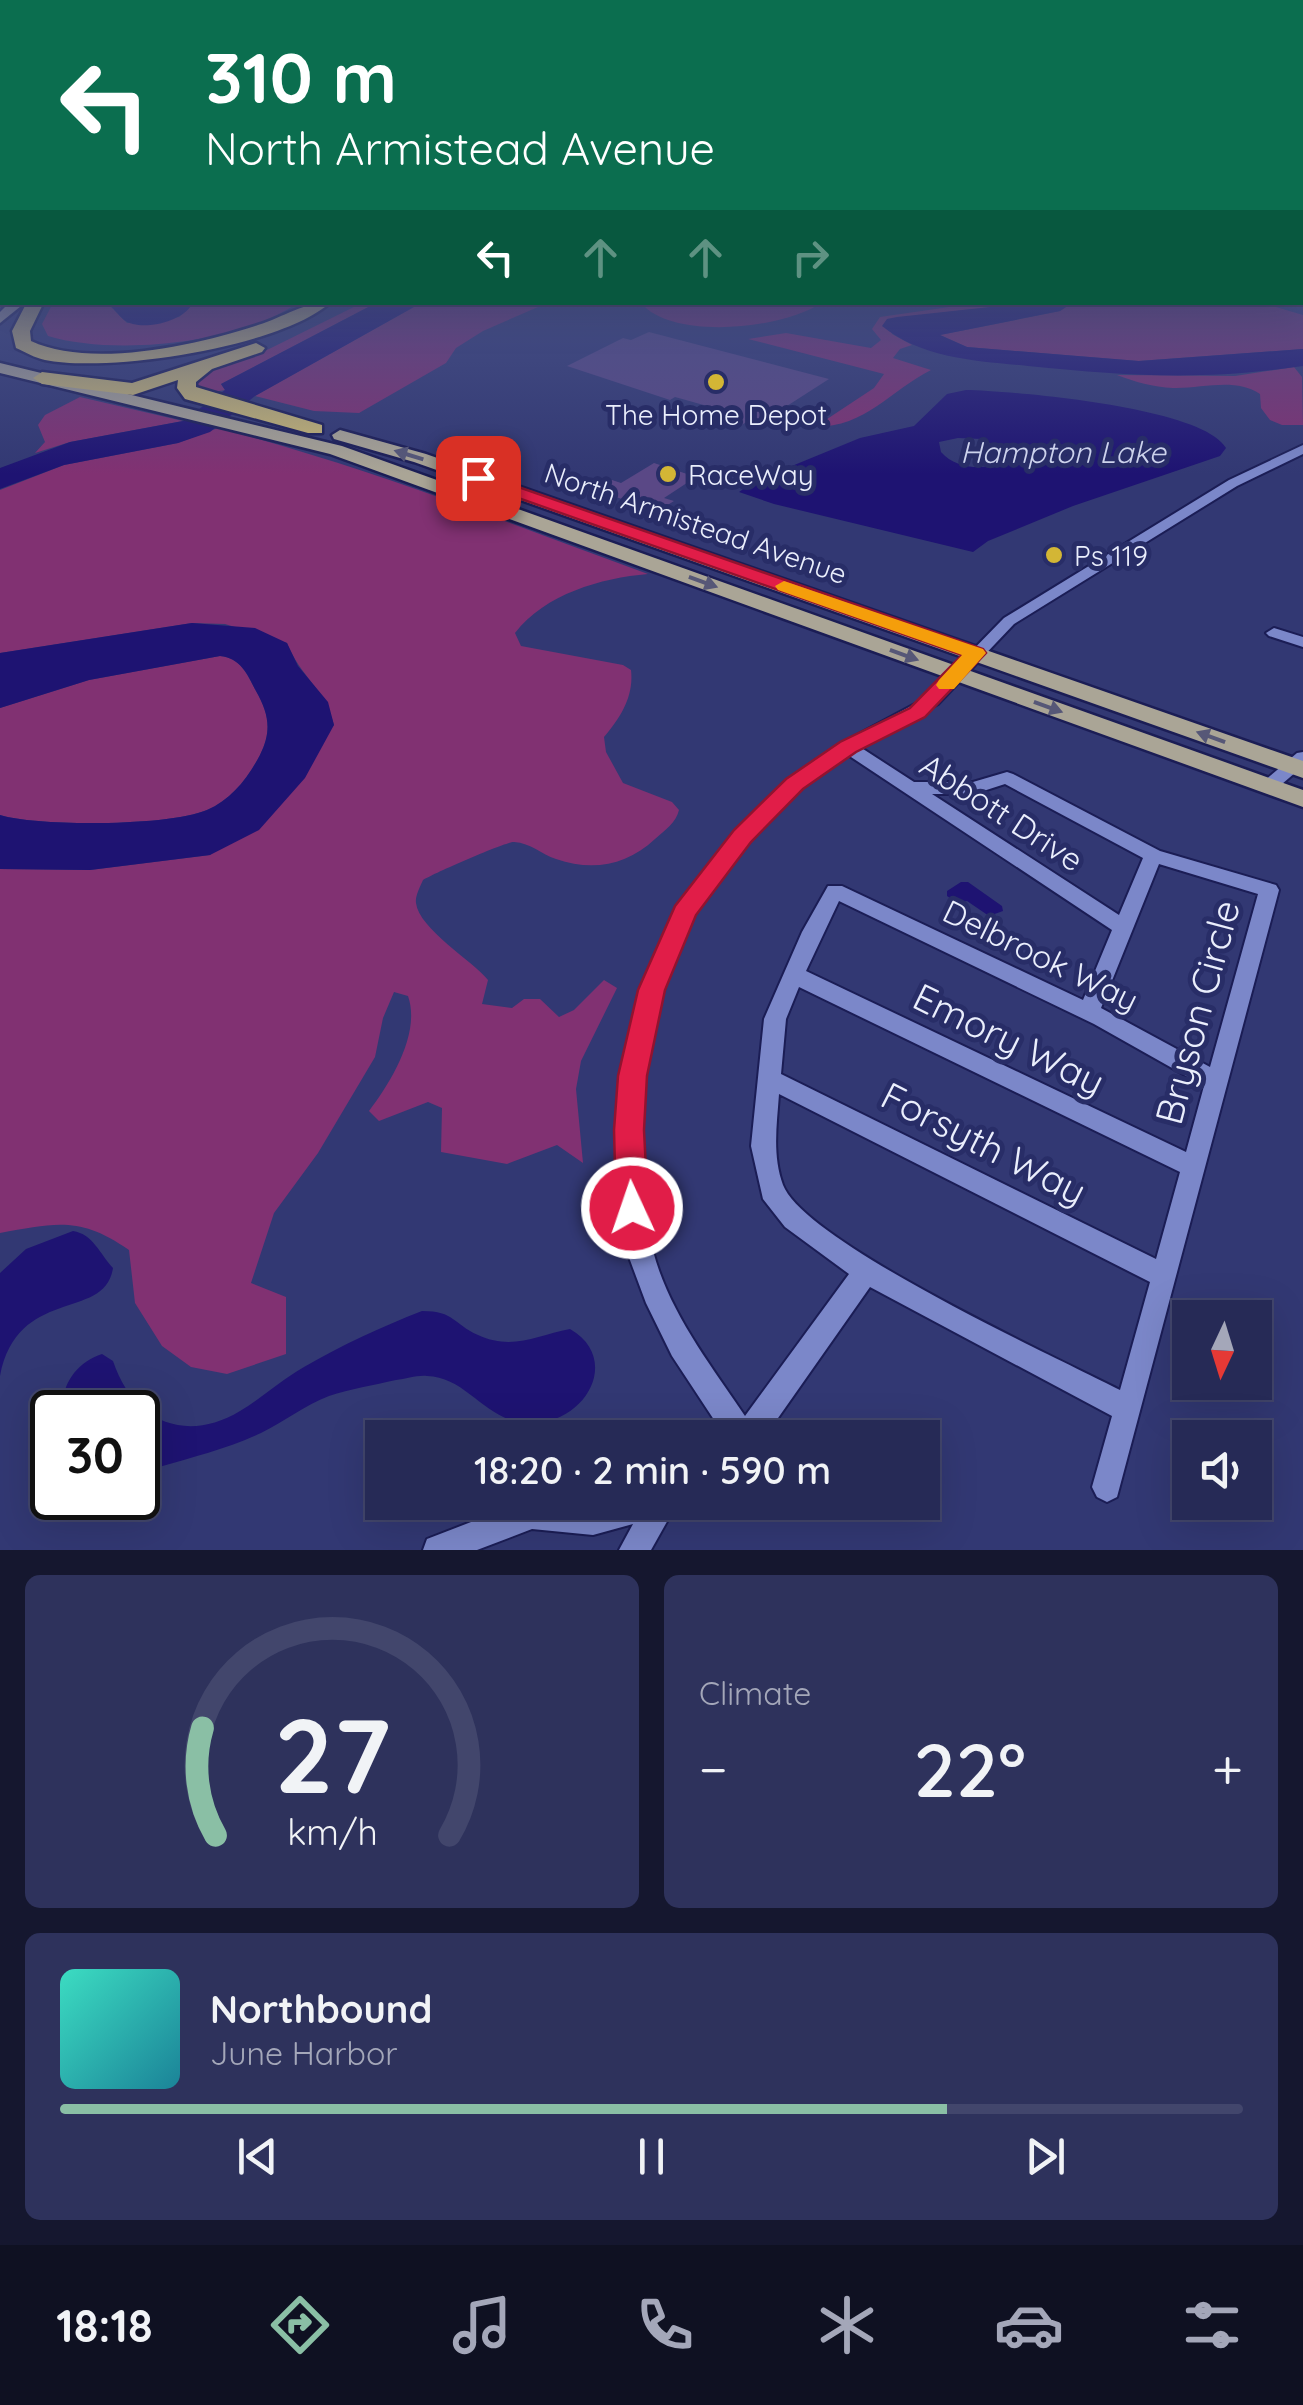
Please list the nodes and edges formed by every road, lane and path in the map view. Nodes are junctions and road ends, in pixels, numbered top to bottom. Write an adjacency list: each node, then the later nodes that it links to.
1 (22, 329): 4 (highway)
2 (265, 329): 4 (highway)
3 (293, 329): 6 (highway)
4 (146, 353): 8 (highway)
5 (0, 355): 8 (main road)
6 (204, 367): 10 (highway); 11 (highway)
7 (0, 370): 9 (main road, North Armistead Avenue)
8 (82, 373): 10 (main road)
9 (42, 378): 10 (highway); 12 (main road, North Armistead Avenue)
10 (141, 387): 11 (main road)
11 (202, 400): 12 (highway)
12 (249, 417): 16 (main road, North Armistead Avenue, one-way to 12); 17 (main road, North Armistead Avenue, one-way to 17)
13 (1303, 449): 16 (street)
14 (1274, 633): 15 (street)
15 (1303, 642)
16 (976, 653): 17 (street); 19 (main road, North Armistead Avenue, one-way to 16)
17 (956, 674): 18 (street); 20 (main road, North Armistead Avenue, one-way to 20)
18 (848, 747): 21 (street, Abbott Drive); 33 (street)
19 (1299, 764): 20 (street)
20 (1268, 786): 22 (main road, North Armistead Avenue)
21 (911, 788): 23 (street, Bryson Circle); 24 (street, Abbott Drive)
22 (1303, 798)
23 (1153, 856): 24 (street); 28 (street, Bryson Circle)
24 (1124, 928): 26 (street)
25 (794, 975): 26 (street, Delbrook Way); 27 (street); 29 (street, Emory Way)
26 (1088, 1013): 28 (street, Delbrook Way)
27 (770, 1078): 30 (street); 31 (street, Forsyth Way)
28 (1217, 1082): 29 (street, Bryson Circle)
29 (1194, 1167): 31 (street, Bryson Circle)
30 (866, 1272): 32 (street); 34 (street)
31 (1164, 1276): 32 (street, Bryson Circle)
32 (1128, 1408): 35 (street, Bryson Circle)
33 (732, 1420)
34 (757, 1420)
35 (1107, 1487)
36 (516, 1520): 38 (street)
37 (650, 1520): 39 (street)
38 (438, 1550)
39 (634, 1550)

